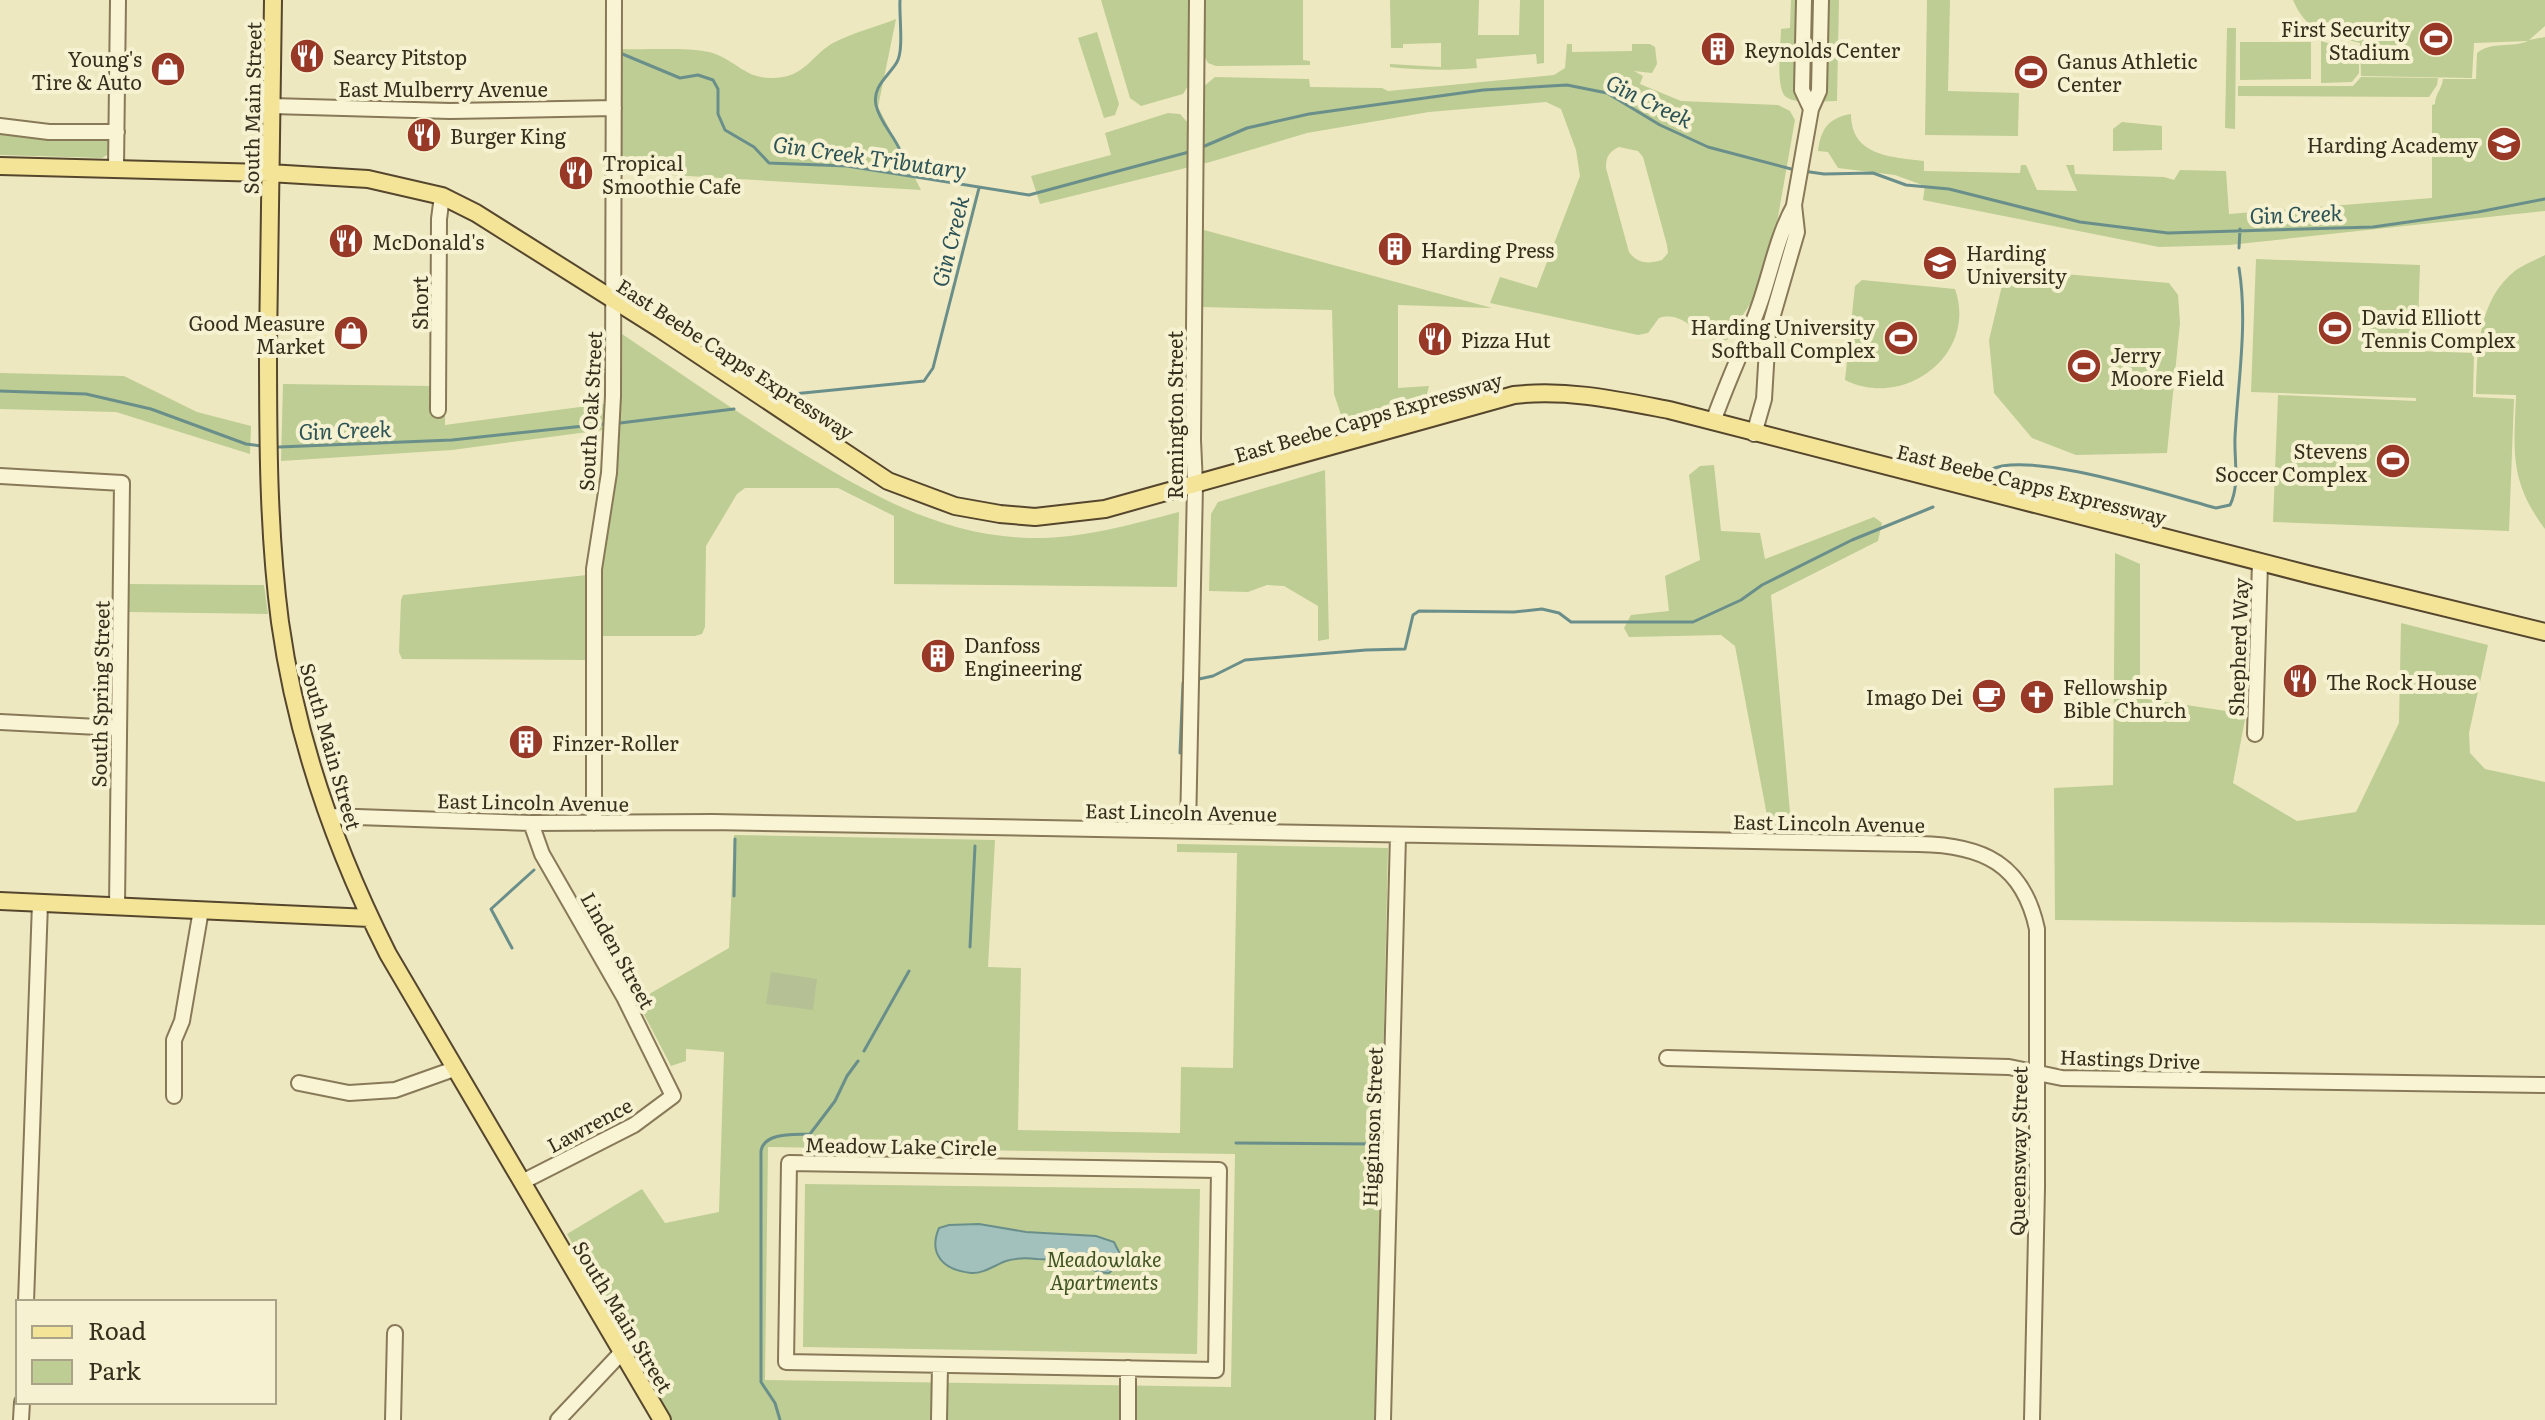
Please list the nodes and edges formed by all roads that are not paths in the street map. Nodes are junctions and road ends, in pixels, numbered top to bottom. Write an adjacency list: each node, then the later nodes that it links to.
1 (118, 0): 11 (street)
2 (273, 0): 7 (main road, South Main Street)
3 (614, 0): 8 (street, South Oak Street)
4 (1197, 0): 22 (street, Remington Street)
5 (1804, 0): 9 (street)
6 (1821, 0): 9 (street)
7 (272, 106): 8 (street, East Mulberry Avenue); 14 (main road, South Main Street)
8 (614, 108): 17 (street, South Oak Street)
9 (1811, 109): 16 (street)
10 (0, 126): 11 (street)
11 (117, 132): 13 (street)
12 (0, 166): 13 (main road, East Beebe Capps Expressway)
13 (116, 168): 14 (main road, East Beebe Capps Expressway)
14 (269, 173): 15 (main road, East Beebe Capps Expressway); 28 (main road, South Main Street)
15 (442, 196): 17 (main road, East Beebe Capps Expressway); 18 (street, Short)
16 (1794, 205): 19 (street); 20 (street)
17 (614, 301): 22 (main road, East Beebe Capps Expressway); 30 (street, South Oak Street)
18 (438, 410)
19 (1713, 422): 20 (main road, East Beebe Capps Expressway); 22 (main road, East Beebe Capps Expressway)
20 (1754, 434): 23 (main road, East Beebe Capps Expressway)
21 (0, 476): 26 (street, South Spring Street)
22 (1195, 485): 31 (street, Remington Street)
23 (2260, 562): 24 (main road, East Beebe Capps Expressway); 27 (street, Shepherd Way)
24 (2545, 632)
25 (0, 722): 26 (street)
26 (118, 728): 36 (street, South Spring Street)
27 (2255, 734)
28 (328, 816): 29 (street, East Lincoln Avenue); 38 (main road, South Main Street)
29 (531, 823): 30 (street, East Lincoln Avenue); 45 (street, Linden Street)
30 (594, 823): 31 (street, East Lincoln Avenue)
31 (1188, 830): 32 (street, East Lincoln Avenue)
32 (1398, 835): 33 (street, East Lincoln Avenue); 57 (street, Higginson Street)
33 (2021, 885): 41 (street, Queensway Street)
34 (0, 901): 35 (main road)
35 (40, 903): 36 (main road); 47 (street)
36 (117, 906): 37 (main road)
37 (201, 910): 38 (main road); 44 (street)
38 (370, 918): 40 (main road, South Main Street)
39 (1667, 1058): 41 (street, Hastings Drive)
40 (454, 1069): 42 (street); 46 (main road, South Main Street)
41 (2038, 1073): 43 (street, Hastings Drive); 58 (street, Queensway Street)
42 (299, 1083)
43 (2545, 1085)
44 (174, 1096)
45 (673, 1096): 46 (street, Lawrence)
46 (522, 1182): 49 (main road, South Main Street)
47 (26, 1300)
48 (395, 1333): 52 (street)
49 (622, 1352): 53 (street); 54 (main road, South Main Street)
50 (940, 1365): 51 (street, Meadow Lake Circle); 51 (street, Meadow Lake Circle); 55 (street)
51 (1128, 1368): 56 (street)
52 (393, 1420)
53 (558, 1420)
54 (662, 1420)
55 (939, 1420)
56 (1128, 1420)
57 (1383, 1420)
58 (2032, 1420)

